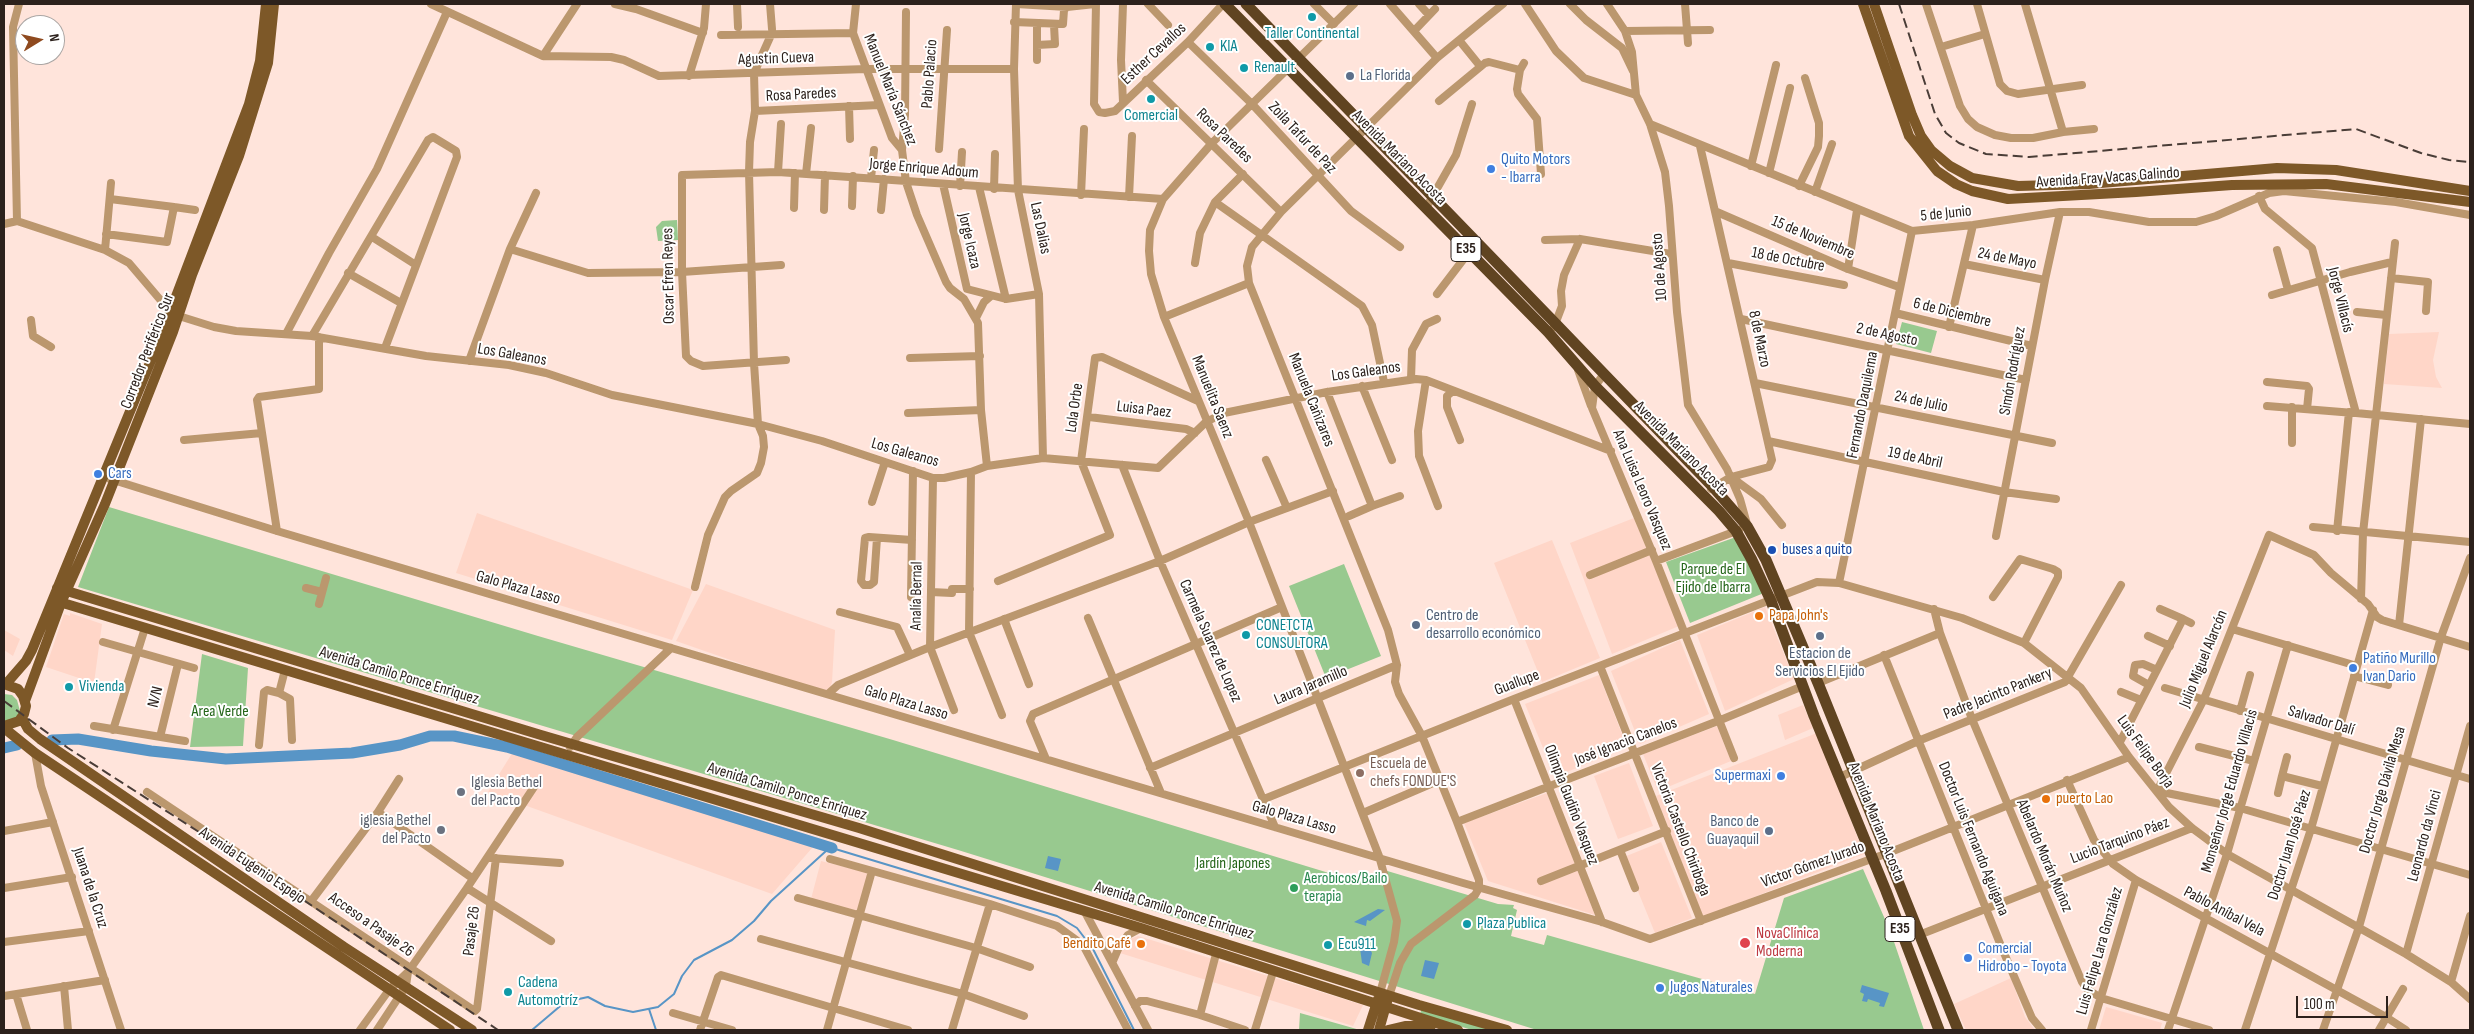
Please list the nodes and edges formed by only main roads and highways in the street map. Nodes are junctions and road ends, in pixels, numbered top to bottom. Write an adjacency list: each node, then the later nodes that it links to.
1 (266, 4): 9 (main road, Corredor Periférico Sur)
2 (274, 4): 9 (main road, Corredor Periférico Sur)
3 (1224, 4): 31 (highway, Avenida Mariano Acosta / E35)
4 (1246, 4): 32 (highway, Avenida Mariano Acosta / E35)
5 (1863, 4): 8 (main road, Avenida Fray Vacas Galindo)
6 (1874, 4): 7 (main road, Avenida Fray Vacas Galindo)
7 (2470, 191)
8 (2470, 202)
9 (175, 312): 10 (main road, Corredor Periférico Sur); 10 (main road, Corredor Periférico Sur)
10 (61, 589): 11 (main road, Corredor Periférico Sur); 12 (main road, Avenida Camilo Ponce Enriquez)
11 (57, 601): 13 (main road, Avenida Camilo Ponce Enriquez); 14 (main road, Corredor Periférico Sur); 15 (main road, Corredor Periférico Sur)
12 (120, 608): 13 (main road); 18 (main road, Avenida Camilo Ponce Enriquez)
13 (117, 619): 19 (main road, Avenida Camilo Ponce Enriquez)
14 (5, 684): 15 (main road)
15 (25, 701): 16 (main road, Corredor Periférico Sur)
16 (22, 718): 17 (main road); 25 (main road, Avenida Eugenio Espejo)
17 (4, 727): 24 (main road, Avenida Eugenio Espejo)
18 (1246, 950): 19 (main road); 20 (main road, Avenida Camilo Ponce Enriquez)
19 (1242, 962): 21 (main road, Avenida Camilo Ponce Enriquez)
20 (1385, 994): 21 (main road); 30 (main road, Avenida Camilo Ponce Enriquez)
21 (1381, 1006): 22 (main road, Avenida Camilo Ponce Enriquez); 26 (main road); 27 (main road)
22 (1447, 1027): 23 (main road); 29 (main road, Avenida Camilo Ponce Enriquez)
23 (1418, 1028): 28 (main road)
24 (450, 1030)
25 (472, 1030)
26 (1368, 1030)
27 (1379, 1030)
28 (1388, 1030)
29 (1458, 1030)
30 (1507, 1030)
31 (1939, 1030)
32 (1958, 1030)

